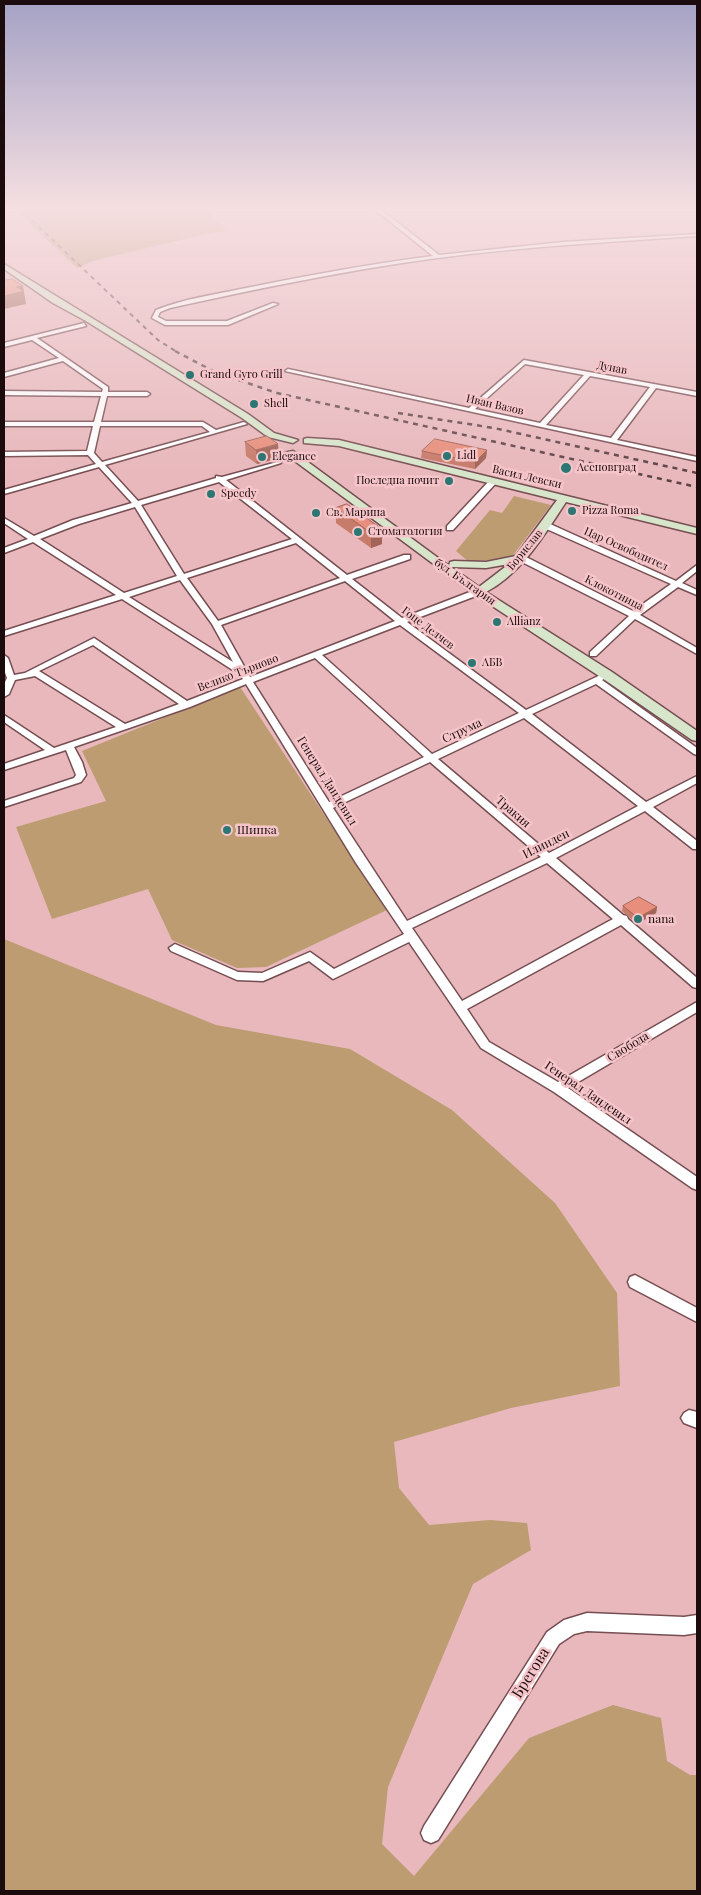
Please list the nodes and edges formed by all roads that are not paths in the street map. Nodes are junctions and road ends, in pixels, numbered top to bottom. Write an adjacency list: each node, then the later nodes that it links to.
1 (38, 296): 5 (main road, бул. България)
2 (49, 296): 23 (main road)
3 (216, 296): 4 (street)
4 (275, 304)
5 (84, 324): 6 (street); 19 (main road, бул. България)
6 (33, 338): 7 (street); 8 (street)
7 (4, 345)
8 (64, 359): 11 (street); 14 (street)
9 (288, 371): 17 (street, Иван Вазов)
10 (588, 374): 12 (street, Дунав); 17 (street, Дунав); 21 (street)
11 (4, 375)
12 (654, 386): 16 (street, Дунав); 24 (street)
13 (4, 393): 14 (street)
14 (106, 393): 15 (street); 20 (street)
15 (147, 394)
16 (697, 394)
17 (471, 410): 21 (street, Иван Вазов)
18 (4, 424): 20 (street)
19 (244, 424): 22 (street); 26 (main road, бул. България)
20 (96, 425): 22 (street); 27 (street)
21 (542, 426): 24 (street, Иван Вазов)
22 (215, 432): 31 (street)
23 (293, 440): 25 (main road); 26 (main road)
24 (612, 441): 29 (street, Иван Вазов)
25 (310, 447): 26 (main road); 33 (main road, Васил Левски); 46 (main road, бул. България)
26 (286, 451): 51 (main road, бул. България)
27 (90, 453): 28 (street); 31 (street, Генерал Дандевил)
28 (4, 454)
29 (696, 458)
30 (279, 462): 32 (street)
31 (98, 464): 34 (street); 36 (street, Генерал Дандевил)
32 (219, 478): 36 (street); 42 (street, Гоце Делчев)
33 (493, 482): 35 (main road, Васил Левски); 39 (street)
34 (4, 492)
35 (563, 498): 38 (main road, Борислав); 40 (main road, Васил Левски)
36 (136, 504): 41 (street); 48 (street, Генерал Дандевил)
37 (4, 520): 41 (street)
38 (545, 525): 45 (main road, Борислав); 50 (street, Цар Освободител)
39 (450, 528)
40 (697, 531)
41 (32, 538): 43 (street); 53 (street)
42 (298, 540): 48 (street); 49 (street, Гоце Делчев)
43 (4, 550)
44 (407, 557): 49 (street)
45 (518, 558): 46 (main road); 51 (main road, Борислав); 54 (street, Клокотница)
46 (454, 564): 51 (main road, бул. България)
47 (697, 566): 50 (street)
48 (182, 577): 53 (street); 56 (street, Генерал Дандевил)
49 (347, 578): 55 (street, Гоце Делчев); 56 (street)
50 (677, 584): 52 (street, Цар Освободител); 54 (street)
51 (483, 590): 55 (street, Велико Търново); 62 (main road, бул. България); 66 (main road, бул. България)
52 (697, 593)
53 (124, 598): 57 (street); 59 (street)
54 (634, 615): 60 (street, Клокотница); 62 (street)
55 (400, 621): 61 (street, Велико Търново); 70 (street, Гоце Делчев)
56 (216, 624): 58 (street, Генерал Дандевил)
57 (4, 634)
58 (227, 644): 59 (street); 65 (street, Генерал Дандевил)
59 (206, 649): 65 (street)
60 (697, 652)
61 (316, 654): 65 (street, Велико Търново); 78 (street, Тракия)
62 (593, 654): 72 (main road, бул. България)
63 (4, 658): 67 (street)
64 (29, 673): 67 (street); 69 (street); 73 (street)
65 (246, 677): 69 (street, Велико Търново); 82 (street, Генерал Дандевил)
66 (601, 677): 70 (street, Струма); 74 (main road, бул. България); 77 (street)
67 (11, 678): 68 (street)
68 (4, 694)
69 (187, 705): 73 (street, Велико Търново)
70 (526, 714): 78 (street, Струма); 83 (street, Гоце Делчев)
71 (4, 718): 76 (street)
72 (697, 725)
73 (124, 728): 75 (street, Велико Търново)
74 (697, 737)
75 (69, 747): 76 (street, Велико Търново); 81 (street)
76 (54, 752): 79 (street, Велико Търново)
77 (697, 752)
78 (432, 759): 82 (street, Струма); 85 (street, Тракия)
79 (4, 766)
80 (697, 779): 83 (street, Илинден)
81 (4, 804)
82 (327, 807): 87 (street, Генерал Дандевил)
83 (646, 807): 84 (street, Гоце Делчев); 85 (street, Илинден)
84 (697, 846)
85 (548, 858): 86 (street, Тракия); 87 (street, Илинден)
86 (623, 919): 89 (street, Тракия); 91 (street)
87 (407, 932): 88 (street, Илинден); 91 (street, Генерал Дандевил)
88 (175, 948)
89 (697, 984)
90 (697, 1006): 92 (street, Свобода)
91 (461, 1007): 92 (street, Генерал Дандевил)
92 (558, 1088): 93 (street, Генерал Дандевил)
93 (697, 1184)
94 (635, 1282): 95 (street)
95 (697, 1315)
96 (697, 1624): 97 (street, Брегова)
97 (431, 1833)

